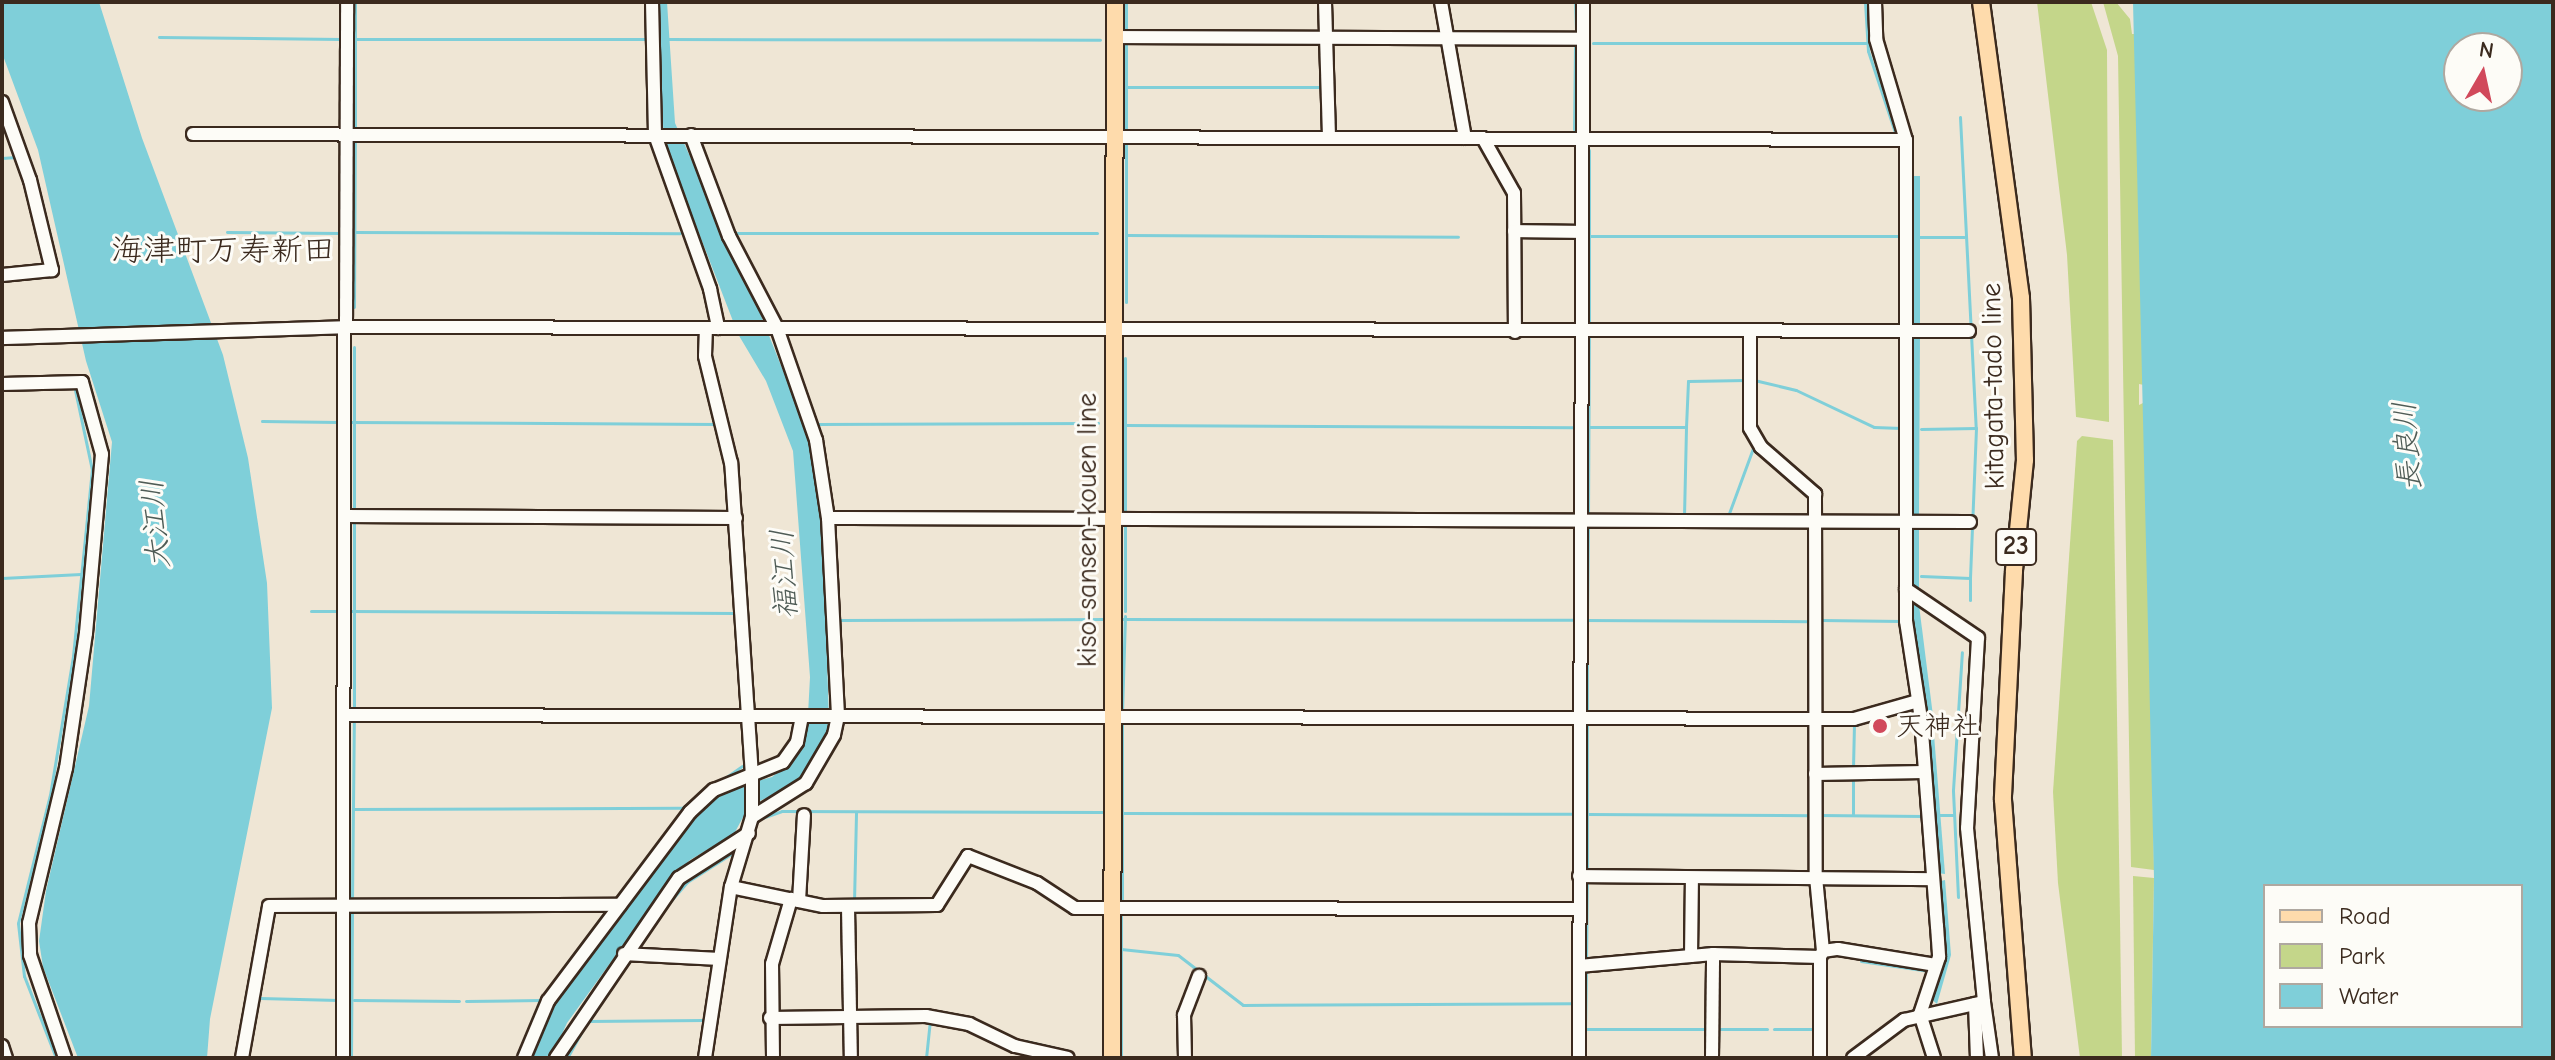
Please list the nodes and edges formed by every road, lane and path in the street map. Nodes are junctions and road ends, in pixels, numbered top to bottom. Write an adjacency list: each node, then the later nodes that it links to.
1 (347, 2): 17 (street)
2 (652, 2): 18 (street)
3 (1115, 2): 10 (main road, kiso-sansen-kouen line)
4 (1325, 2): 11 (street)
5 (1441, 2): 13 (street)
6 (1583, 2): 14 (street)
7 (1875, 2): 25 (street)
8 (1975, 2): 12 (street)
9 (1981, 2): 12 (main road, kitagata-tado line / 23)
10 (1115, 37): 11 (street); 20 (main road, kiso-sansen-kouen line)
11 (1328, 37): 13 (street); 21 (street)
12 (1985, 37): 107 (main road, kitagata-tado line / 23)
13 (1448, 38): 14 (street); 22 (street)
14 (1583, 39): 24 (street)
15 (2, 102): 28 (street)
16 (193, 134): 17 (street)
17 (346, 135): 18 (street); 29 (street)
18 (658, 135): 19 (street); 30 (street)
19 (688, 135): 20 (street); 31 (street)
20 (1114, 137): 21 (street); 32 (main road, kiso-sansen-kouen line)
21 (1329, 137): 22 (street)
22 (1465, 138): 23 (street)
23 (1483, 138): 24 (street); 26 (street)
24 (1583, 139): 25 (street); 27 (street)
25 (1906, 140): 37 (street)
26 (1514, 231): 27 (street); 34 (street)
27 (1582, 232): 35 (street)
28 (2, 275)
29 (345, 327): 30 (street); 38 (street); 40 (street)
30 (712, 328): 31 (street); 41 (street)
31 (774, 328): 32 (street); 42 (street)
32 (1112, 328): 34 (street); 43 (main road, kiso-sansen-kouen line)
33 (1969, 331): 37 (street)
34 (1515, 332): 35 (street)
35 (1583, 332): 36 (street); 44 (street)
36 (1750, 332): 37 (street); 45 (street)
37 (1908, 333): 46 (street)
38 (2, 338)
39 (2, 384): 89 (street)
40 (345, 516): 41 (street); 50 (street)
41 (736, 518): 51 (street)
42 (828, 518): 43 (street); 53 (street)
43 (1113, 519): 44 (street); 54 (main road, kiso-sansen-kouen line)
44 (1580, 520): 45 (street); 55 (street)
45 (1816, 521): 46 (street); 56 (street)
46 (1907, 522): 47 (street); 48 (street)
47 (1970, 522)
48 (1906, 589): 49 (street); 82 (street)
49 (1918, 701): 56 (street); 57 (street)
50 (347, 715): 51 (street); 69 (street)
51 (751, 716): 52 (street); 59 (street)
52 (804, 716): 53 (street); 59 (street)
53 (837, 716): 54 (street); 60 (street)
54 (1114, 717): 55 (street); 71 (main road, kiso-sansen-kouen line)
55 (1580, 719): 56 (street); 63 (street)
56 (1815, 719): 58 (street)
57 (1924, 772): 58 (street); 66 (street)
58 (1815, 774): 64 (street)
59 (752, 775): 60 (street); 70 (street)
60 (752, 815): 62 (street)
61 (804, 815): 68 (street)
62 (749, 833): 67 (street); 74 (street)
63 (1579, 876): 65 (street); 73 (street)
64 (1816, 877): 65 (street); 66 (street); 76 (street)
65 (1692, 878): 77 (street)
66 (1933, 879): 79 (street)
67 (731, 887): 68 (street); 78 (street)
68 (795, 900): 72 (street); 85 (street)
69 (343, 905): 70 (street); 90 (street); 91 (street)
70 (620, 905): 92 (street)
71 (1114, 907): 72 (street); 73 (street); 98 (main road, kiso-sansen-kouen line)
72 (848, 908): 84 (street)
73 (1579, 909): 80 (street)
74 (624, 954): 78 (street); 93 (street)
75 (1713, 954): 76 (street); 77 (street); 101 (street)
76 (1822, 954): 79 (street); 102 (street)
77 (1691, 956): 80 (street)
78 (719, 959): 94 (street)
79 (1936, 965): 83 (street)
80 (1579, 966): 100 (street)
81 (1199, 976): 99 (street)
82 (1980, 1003): 83 (street); 105 (street); 106 (street)
83 (1920, 1014): 103 (street); 104 (street)
84 (851, 1016): 85 (street); 87 (street); 96 (street)
85 (770, 1018): 95 (street)
86 (2, 1046): 88 (street)
87 (1014, 1052): 97 (street)
88 (6, 1058)
89 (65, 1058)
90 (242, 1058)
91 (343, 1058)
92 (524, 1058)
93 (556, 1058)
94 (705, 1058)
95 (773, 1058)
96 (851, 1058)
97 (1068, 1058)
98 (1112, 1058)
99 (1185, 1058)
100 (1579, 1058)
101 (1712, 1058)
102 (1820, 1058)
103 (1853, 1058)
104 (1934, 1058)
105 (1977, 1058)
106 (1992, 1058)
107 (2023, 1058)

